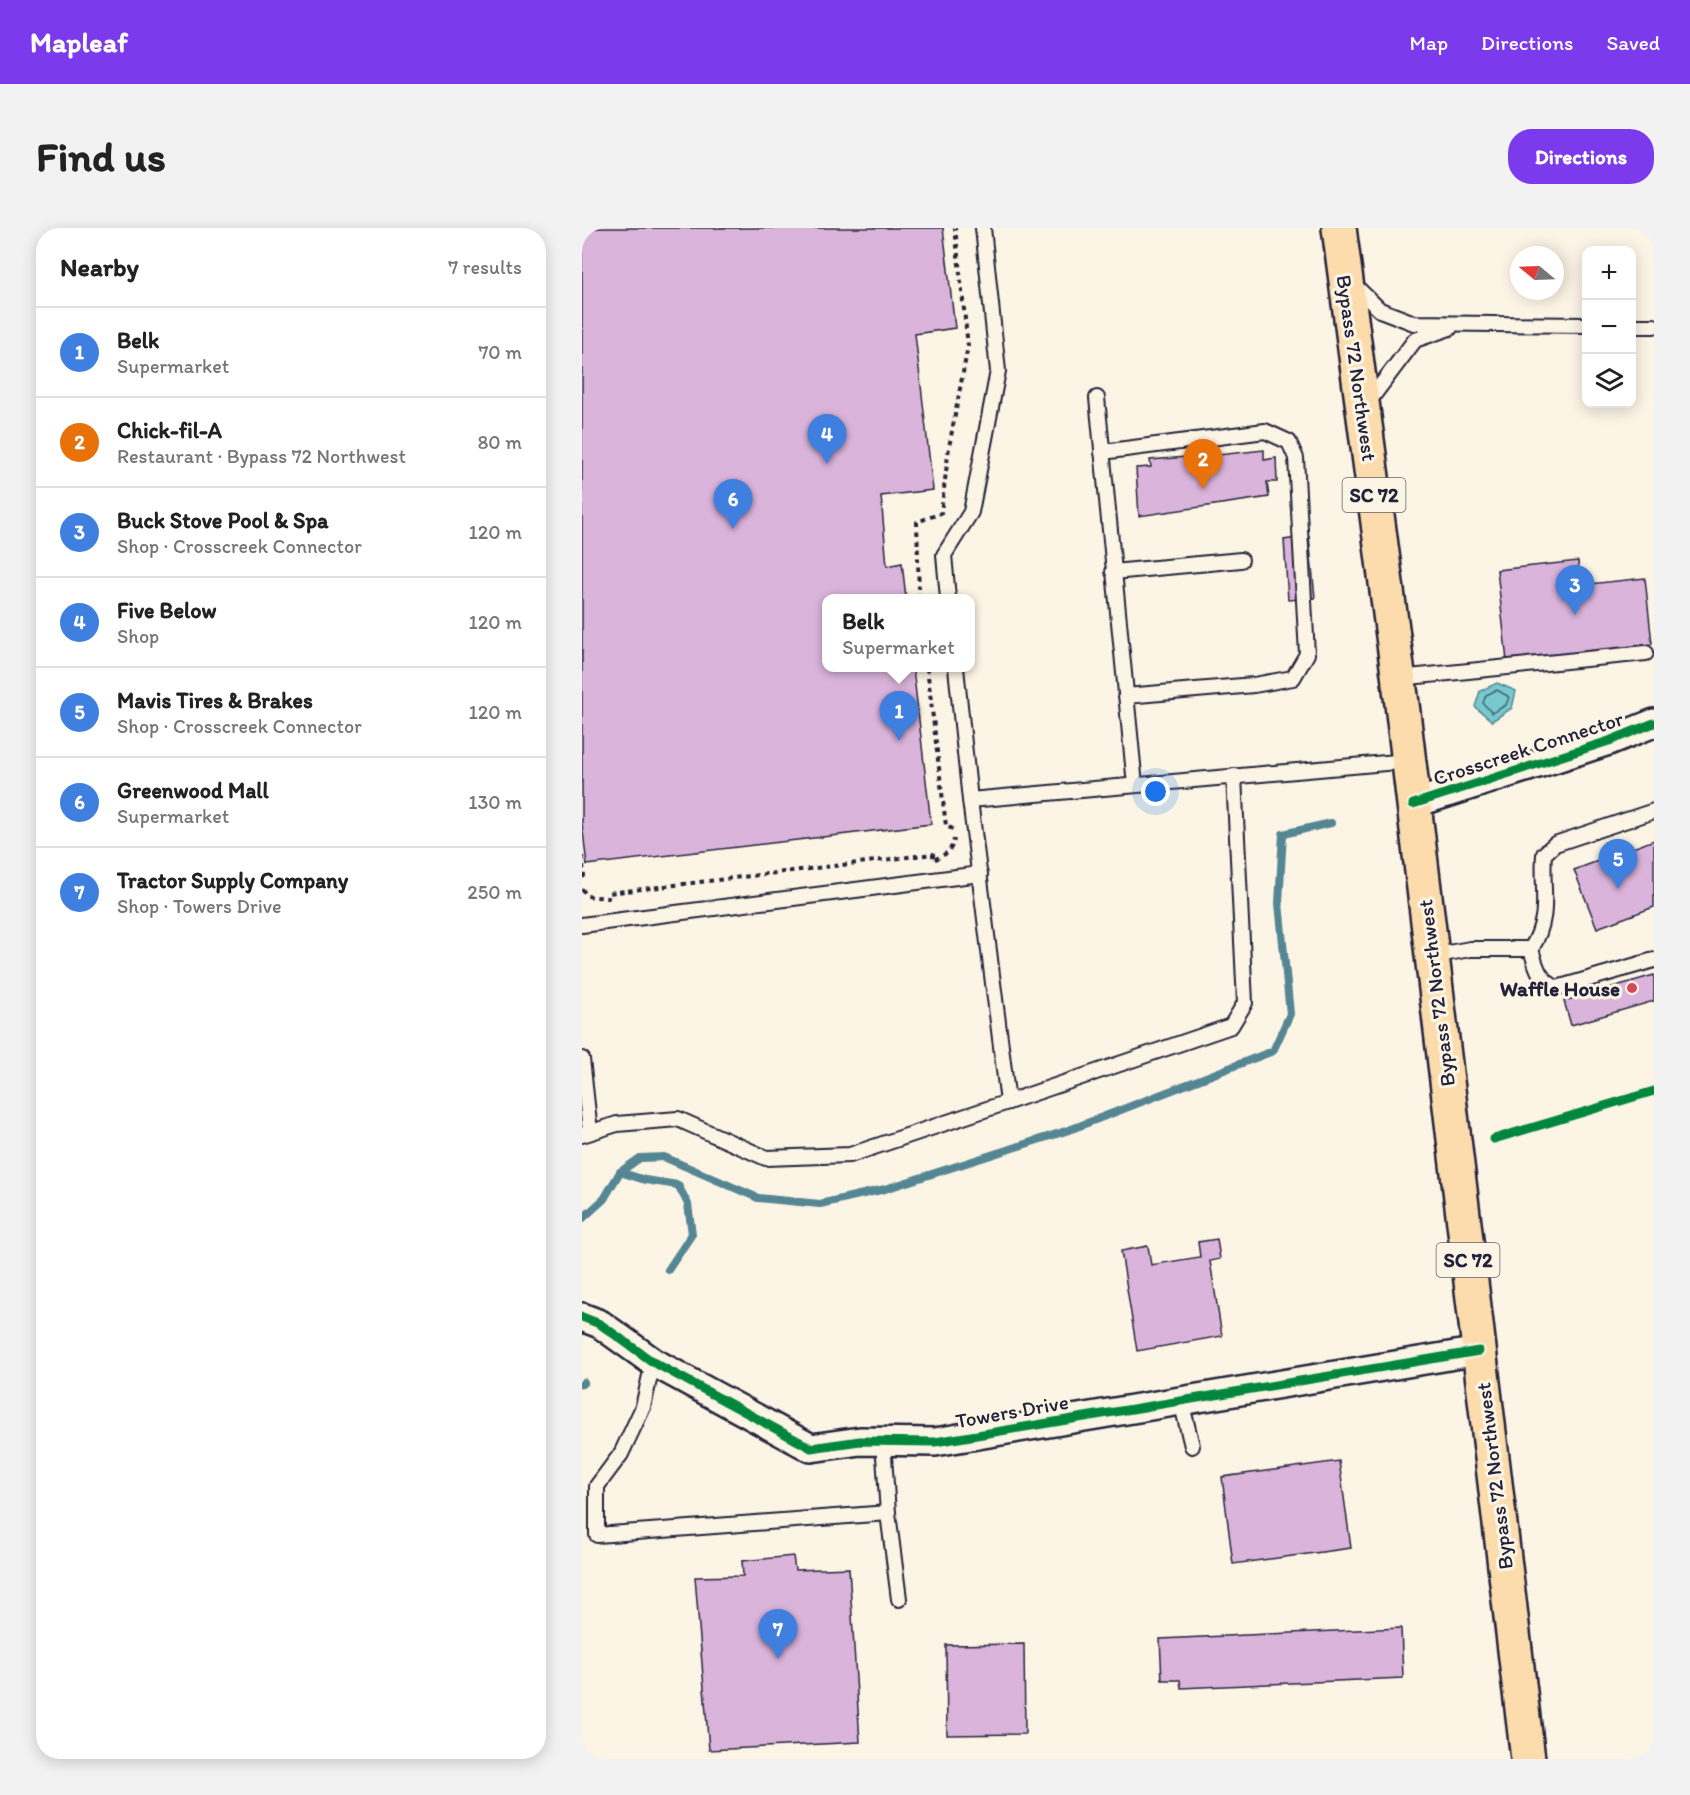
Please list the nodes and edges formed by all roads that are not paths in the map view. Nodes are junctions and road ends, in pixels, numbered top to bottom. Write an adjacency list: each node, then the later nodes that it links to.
1 (983, 228): 13 (lane)
2 (1339, 228): 3 (highway, Bypass 72 Northwest / SC 72)
3 (1345, 277): 4 (lane); 9 (highway, Bypass 72 Northwest / SC 72)
4 (1461, 324): 5 (lane); 9 (lane)
5 (1582, 326)
6 (1636, 326): 7 (lane)
7 (1654, 326)
8 (1097, 399): 10 (lane)
9 (1363, 409): 16 (highway, Bypass 72 Northwest / SC 72)
10 (1102, 452): 12 (lane); 17 (lane)
11 (1241, 560): 12 (lane)
12 (1113, 572): 17 (lane)
13 (948, 594)
14 (1646, 653): 16 (lane)
15 (956, 672): 22 (lane)
16 (1399, 678): 19 (highway, Bypass 72 Northwest / SC 72)
17 (1126, 696): 21 (lane)
18 (1654, 723): 23 (street, Crosscreek Connector)
19 (1408, 761): 20 (lane); 23 (highway, Bypass 72 Northwest / SC 72)
20 (1234, 776): 21 (lane); 31 (lane)
21 (1135, 785): 22 (lane)
22 (970, 800): 25 (lane)
23 (1413, 804): 28 (highway, Bypass 72 Northwest / SC 72)
24 (1654, 811): 27 (lane)
25 (980, 874): 26 (lane); 31 (lane)
26 (582, 925)
27 (1531, 948): 28 (lane); 29 (lane)
28 (1432, 956): 34 (highway, Bypass 72 Northwest / SC 72)
29 (1654, 960)
30 (582, 1059): 32 (lane)
31 (1008, 1102): 32 (lane)
32 (586, 1133)
33 (582, 1317): 35 (street, Towers Drive)
34 (1479, 1351): 36 (street, Towers Drive); 41 (highway, Bypass 72 Northwest / SC 72)
35 (654, 1362): 37 (street, Towers Drive); 39 (lane)
36 (1182, 1401): 37 (street, Towers Drive); 38 (lane)
37 (883, 1442): 39 (lane)
38 (1192, 1446)
39 (888, 1513): 40 (lane)
40 (899, 1599)
41 (1528, 1759)

